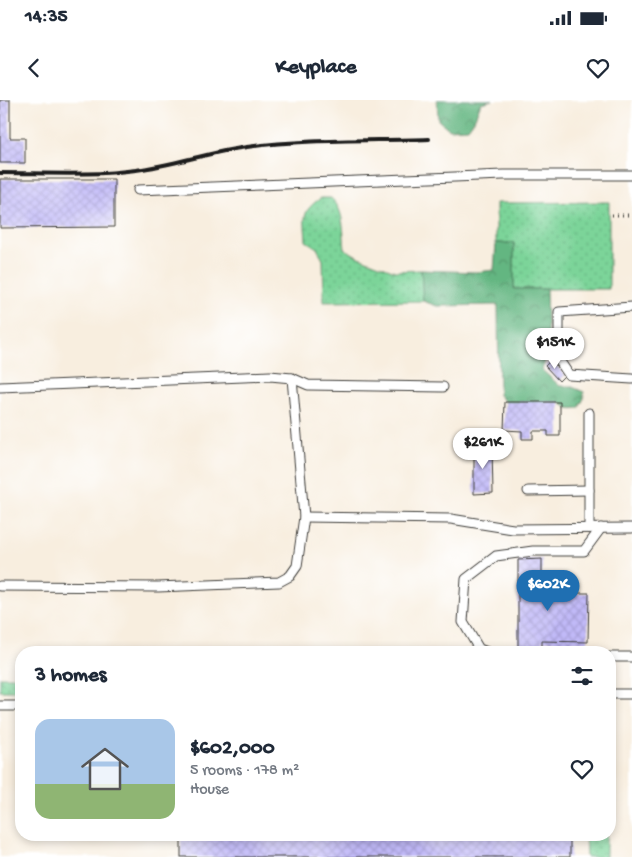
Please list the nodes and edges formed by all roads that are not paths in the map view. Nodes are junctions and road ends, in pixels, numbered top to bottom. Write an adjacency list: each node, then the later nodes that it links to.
1 (632, 175): 2 (lane)
2 (138, 190)
3 (632, 307): 5 (lane)
4 (292, 378): 6 (lane); 7 (lane); 11 (lane)
5 (632, 378)
6 (0, 387)
7 (443, 387)
8 (589, 413): 9 (lane)
9 (589, 490): 10 (lane); 12 (lane)
10 (528, 491)
11 (304, 517): 12 (lane); 15 (lane)
12 (589, 528): 13 (lane)
13 (601, 528): 14 (lane); 16 (lane)
14 (632, 528)
15 (0, 586)
16 (477, 646)
17 (616, 657): 18 (lane)
18 (632, 657)
19 (616, 694): 20 (lane)
20 (632, 694)
21 (0, 706): 22 (lane)
22 (15, 706)

